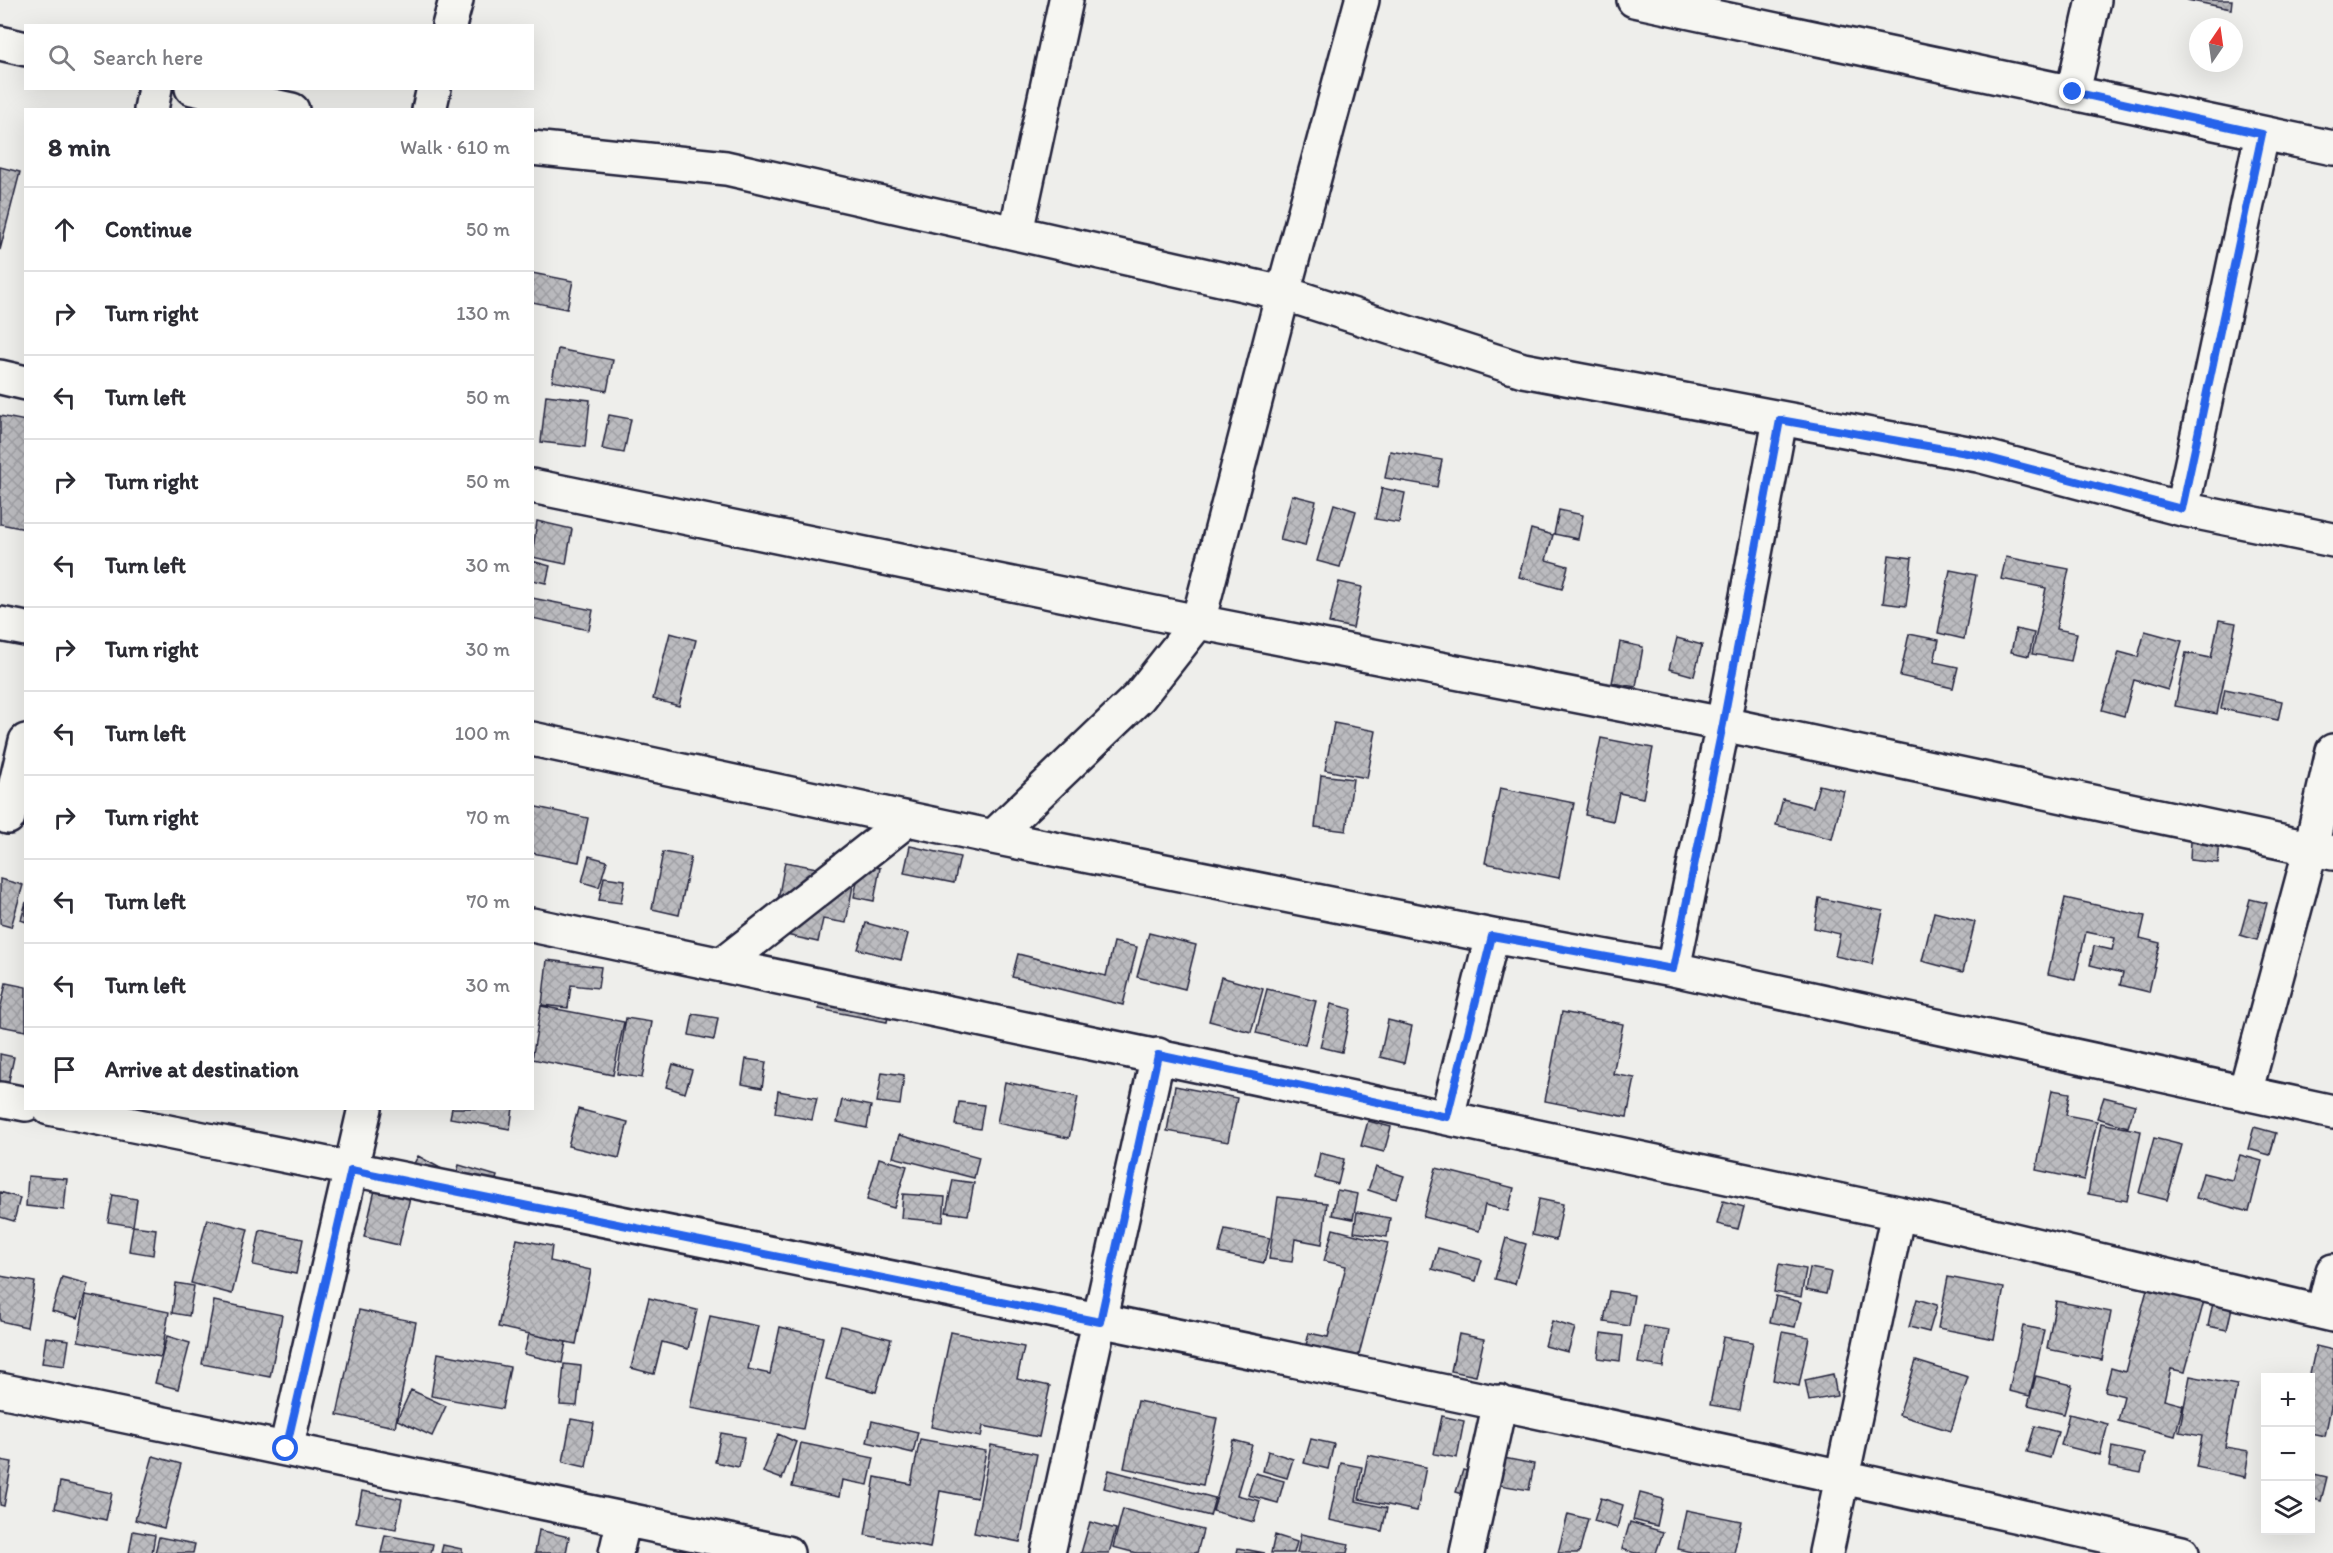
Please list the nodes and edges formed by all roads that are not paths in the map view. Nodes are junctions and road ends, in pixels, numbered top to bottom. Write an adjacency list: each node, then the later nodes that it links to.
1 (456, 0): 6 (street)
2 (1066, 0): 19 (street)
3 (1362, 0): 20 (street)
4 (1634, 0): 12 (street)
5 (2094, 0): 12 (street)
6 (450, 24)
7 (0, 43): 8 (street)
8 (24, 49)
9 (155, 90): 13 (street)
10 (201, 90): 14 (street)
11 (434, 90): 15 (street)
12 (2073, 92): 16 (street)
13 (151, 108)
14 (283, 108)
15 (429, 108)
16 (2262, 134): 18 (street); 25 (street)
17 (534, 148): 19 (street)
18 (2333, 148)
19 (1016, 232): 20 (street)
20 (1283, 293): 23 (street); 27 (street)
21 (0, 377): 22 (street)
22 (24, 382)
23 (1780, 420): 25 (street); 30 (street)
24 (534, 486): 27 (street)
25 (2182, 509): 26 (street)
26 (2333, 540)
27 (1198, 622): 30 (street); 36 (street)
28 (0, 624): 29 (street)
29 (24, 629)
30 (1723, 724): 37 (street); 41 (street)
31 (534, 739): 35 (street)
32 (24, 751): 34 (street)
33 (2333, 751): 37 (street)
34 (11, 818)
35 (908, 819): 36 (street); 40 (street)
36 (993, 837): 39 (street)
37 (2322, 850): 43 (street)
38 (534, 925): 40 (street)
39 (1492, 936): 41 (street); 49 (street)
40 (723, 964): 42 (street)
41 (1673, 969): 43 (street)
42 (1158, 1055): 49 (street); 54 (street)
43 (2246, 1093): 48 (street)
44 (0, 1099): 45 (street)
45 (24, 1104)
46 (59, 1110): 50 (street)
47 (365, 1110): 50 (street)
48 (2333, 1112)
49 (1447, 1117): 51 (street)
50 (351, 1170): 54 (street); 57 (street)
51 (1898, 1213): 53 (street); 58 (street)
52 (2333, 1271): 53 (street)
53 (2328, 1314)
54 (1100, 1322): 56 (street); 62 (street)
55 (0, 1390): 57 (street)
56 (1500, 1402): 58 (street); 63 (street)
57 (286, 1449): 59 (street)
58 (1843, 1475): 64 (street); 65 (street)
59 (624, 1519): 60 (street); 61 (street)
60 (616, 1553)
61 (787, 1553)
62 (1048, 1553)
63 (1467, 1553)
64 (1826, 1553)
65 (2182, 1553)

